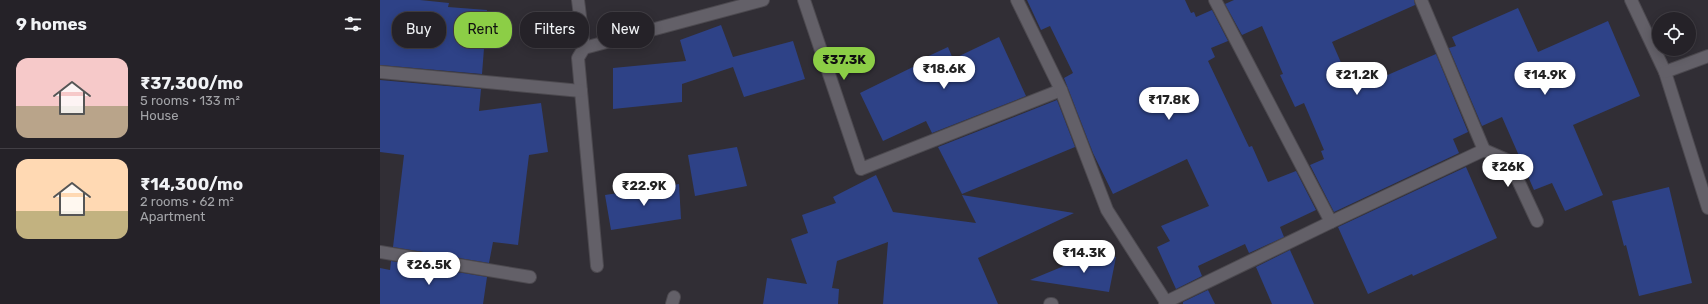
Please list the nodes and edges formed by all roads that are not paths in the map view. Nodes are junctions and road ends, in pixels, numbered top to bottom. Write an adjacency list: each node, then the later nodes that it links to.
1 (578, 0): 8 (street)
2 (763, 0): 9 (street)
3 (804, 0): 14 (street)
4 (1017, 0): 14 (street)
5 (1215, 0): 19 (street)
6 (1421, 0): 16 (street)
7 (1631, 0): 13 (street)
8 (580, 12)
9 (589, 47)
10 (584, 48): 15 (street)
11 (1708, 56): 13 (street)
12 (380, 72): 15 (street)
13 (1665, 72): 17 (street)
14 (1061, 90): 23 (street)
15 (581, 91): 21 (street)
16 (1484, 150): 18 (street); 19 (street)
17 (1708, 208)
18 (1537, 221)
19 (1331, 222): 23 (street)
20 (380, 252): 22 (street)
21 (597, 266)
22 (530, 277)
23 (1166, 303)

